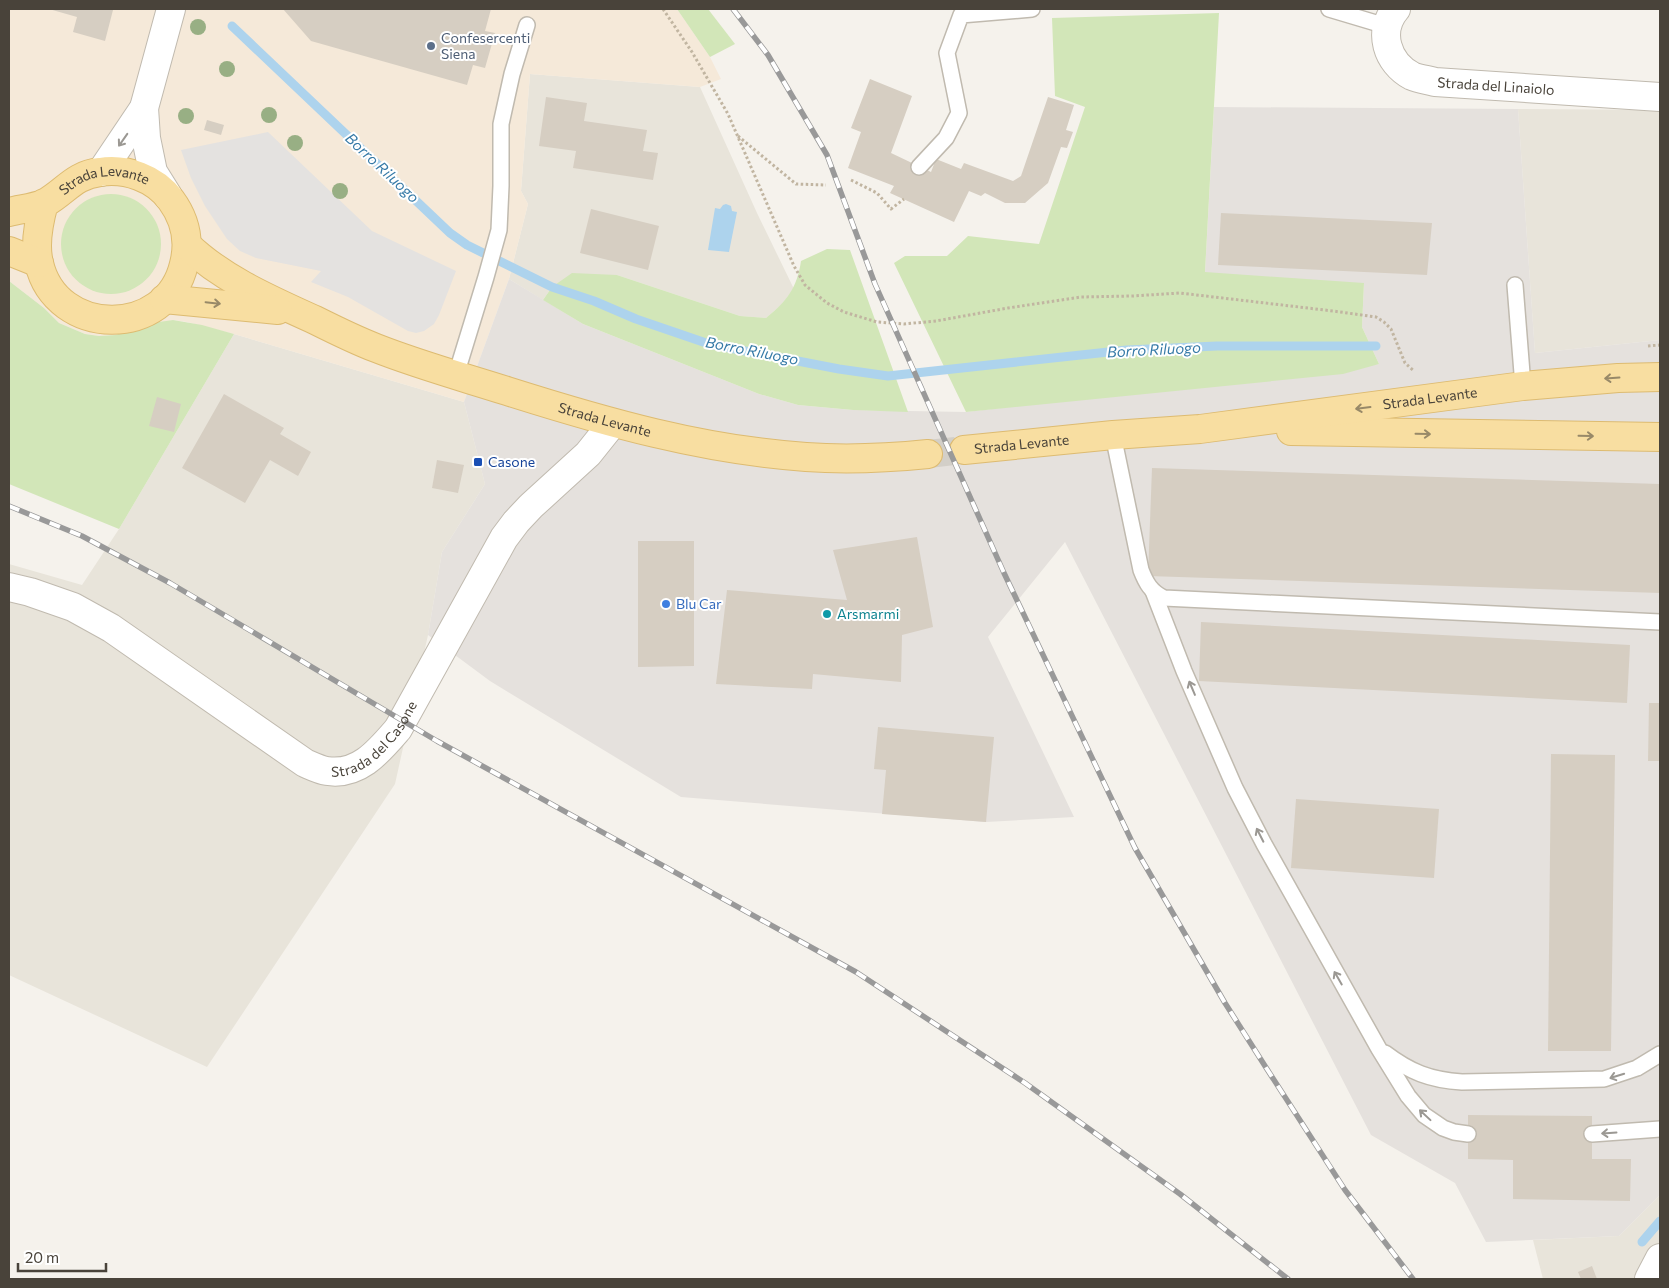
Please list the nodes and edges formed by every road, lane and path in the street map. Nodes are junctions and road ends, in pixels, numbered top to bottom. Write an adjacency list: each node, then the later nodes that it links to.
1 (171, 9): 8 (street)
2 (663, 9): 9 (path)
3 (1032, 9): 10 (lane)
4 (1329, 9): 5 (lane)
5 (1391, 17): 7 (street, Strada del Linaiolo)
6 (527, 25): 27 (lane)
7 (1660, 96)
8 (144, 108): 11 (street, one-way to 11); 14 (street)
9 (738, 135): 13 (path); 26 (path)
10 (919, 167)
11 (101, 172): 14 (main road, Strada Levante); 16 (main road, Strada Levante)
12 (851, 180): 15 (path)
13 (826, 185)
14 (168, 196): 18 (main road, Strada Levante)
15 (904, 199)
16 (44, 203): 17 (main road, Strada Levante); 20 (main road, Strada Levante)
17 (9, 212)
18 (187, 245): 22 (main road, Strada Levante); 23 (main road, Strada Levante)
19 (9, 251): 20 (main road)
20 (39, 263): 22 (main road, Strada Levante)
21 (1515, 285): 29 (lane)
22 (164, 300): 23 (main road, Strada Levante, one-way to 23)
23 (297, 312): 27 (main road, Strada Levante)
24 (1660, 345): 25 (path)
25 (1639, 348)
26 (1422, 373)
27 (456, 375): 30 (main road, Strada Levante)
28 (1660, 377): 29 (main road, Strada Levante, one-way to 29)
29 (1523, 386): 31 (main road, Strada Levante, one-way to 31)
30 (612, 424): 35 (main road, Strada Levante); 36 (street, Strada del Casone)
31 (1200, 429): 32 (main road, Strada Levante); 33 (main road, Strada Levante, one-way to 33)
32 (1113, 435): 34 (main road, Strada Levante); 37 (lane)
33 (1660, 437)
34 (964, 450)
35 (928, 454)
36 (9, 587)
37 (1154, 591): 38 (lane); 39 (lane, one-way to 37)
38 (1660, 622)
39 (1379, 1049): 40 (lane, one-way to 39); 42 (lane, one-way to 39)
40 (1660, 1054)
41 (1660, 1129): 43 (lane, one-way to 43)
42 (1468, 1134)
43 (1592, 1134)
44 (1660, 1258): 45 (street)
45 (1649, 1279)

